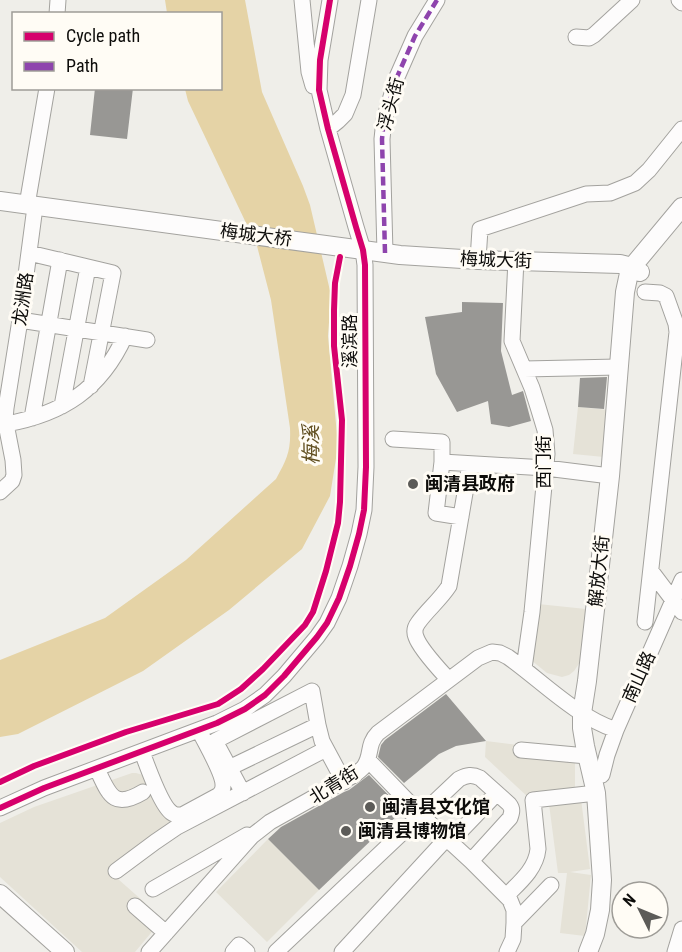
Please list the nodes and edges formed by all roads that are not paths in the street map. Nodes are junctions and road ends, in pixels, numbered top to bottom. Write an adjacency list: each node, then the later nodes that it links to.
1 (302, 0): 8 (street)
2 (330, 0): 8 (street, 溪滨路)
3 (369, 0): 8 (street)
4 (437, 0): 16 (street, 浮头街)
5 (633, 0): 6 (street)
6 (576, 37)
7 (46, 90): 11 (street, 龙洲路)
8 (326, 121): 14 (street, 溪滨路)
9 (682, 129): 18 (street)
10 (0, 201): 11 (main road)
11 (31, 206): 14 (main road, 梅城大桥); 15 (street, 龙洲路)
12 (682, 207): 21 (main road, 解放大街)
13 (682, 221): 21 (main road, 解放大街)
14 (356, 248): 16 (main road, 梅城大街); 50 (street, 溪滨路)
15 (29, 252): 17 (street); 23 (street, 龙洲路)
16 (385, 253): 18 (main road, 梅城大街)
17 (60, 260): 20 (street); 24 (street)
18 (478, 260): 19 (main road, 梅城大街)
19 (516, 261): 21 (main road, 梅城大街); 30 (street, 西门街)
20 (88, 267): 25 (street); 26 (street)
21 (636, 270): 29 (main road, 解放大街); 48 (main road, 解放大街)
22 (645, 292): 42 (street)
23 (20, 320): 24 (street); 34 (street, 龙洲路)
24 (49, 324): 25 (street); 33 (street)
25 (76, 328): 26 (street); 32 (street)
26 (102, 332): 27 (street); 31 (street)
27 (125, 336): 28 (street); 31 (street)
28 (147, 340)
29 (618, 367): 30 (street); 39 (main road, 解放大街)
30 (524, 369): 38 (street, 西门街)
31 (91, 386): 32 (street)
32 (62, 406): 33 (street)
33 (32, 418): 34 (street)
34 (6, 423): 40 (street, 龙洲路)
35 (393, 439): 36 (street)
36 (442, 462): 37 (street); 41 (street)
37 (470, 464): 38 (street); 41 (street)
38 (546, 468): 39 (street); 46 (street, 西门街)
39 (610, 476): 48 (main road, 解放大街)
40 (0, 492)
41 (461, 517): 47 (street)
42 (651, 571): 44 (street); 45 (street)
43 (682, 580): 44 (street, 南山路)
44 (677, 605): 51 (street, 南山路)
45 (645, 622)
46 (524, 668): 47 (street, 北青街); 48 (street, 北青街)
47 (448, 679): 56 (street, 北青街)
48 (588, 717): 51 (street, 北青街); 55 (main road, 解放大街); 59 (main road, 解放大街)
49 (318, 725): 52 (street); 57 (street); 57 (street)
50 (198, 730): 54 (street, 溪滨路); 54 (street)
51 (616, 730): 59 (street, 南山路)
52 (326, 749): 60 (street); 62 (street)
53 (521, 750): 55 (street)
54 (142, 752): 58 (street, 溪滨路)
55 (587, 756): 64 (main road, 解放大街)
56 (368, 760): 60 (street, 北青街); 66 (street)
57 (230, 768): 62 (street)
58 (97, 769): 61 (street); 65 (street, 溪滨路)
59 (602, 775): 89 (main road, 解放大街)
60 (344, 782): 67 (street, 北青街)
61 (143, 792)
62 (243, 793): 70 (street)
63 (496, 794): 66 (street); 68 (street); 69 (street)
64 (596, 794): 74 (street); 88 (main road, 解放大街)
65 (0, 808)
66 (421, 815): 68 (street); 85 (street)
67 (270, 822): 72 (street); 79 (street, 北青街)
68 (448, 840): 69 (street); 86 (street)
69 (471, 861): 74 (street)
70 (116, 871)
71 (551, 885): 77 (street)
72 (153, 889)
73 (0, 894): 81 (main road)
74 (507, 896): 77 (street)
75 (135, 906): 79 (street)
76 (0, 909): 80 (main road)
77 (514, 923): 87 (street)
78 (682, 929): 90 (street)
79 (166, 933): 82 (street, 北青街)
80 (48, 952)
81 (65, 952)
82 (149, 952)
83 (233, 952): 84 (street)
84 (247, 952)
85 (276, 952)
86 (342, 952)
87 (507, 952)
88 (588, 952)
89 (597, 952)
90 (675, 952)

